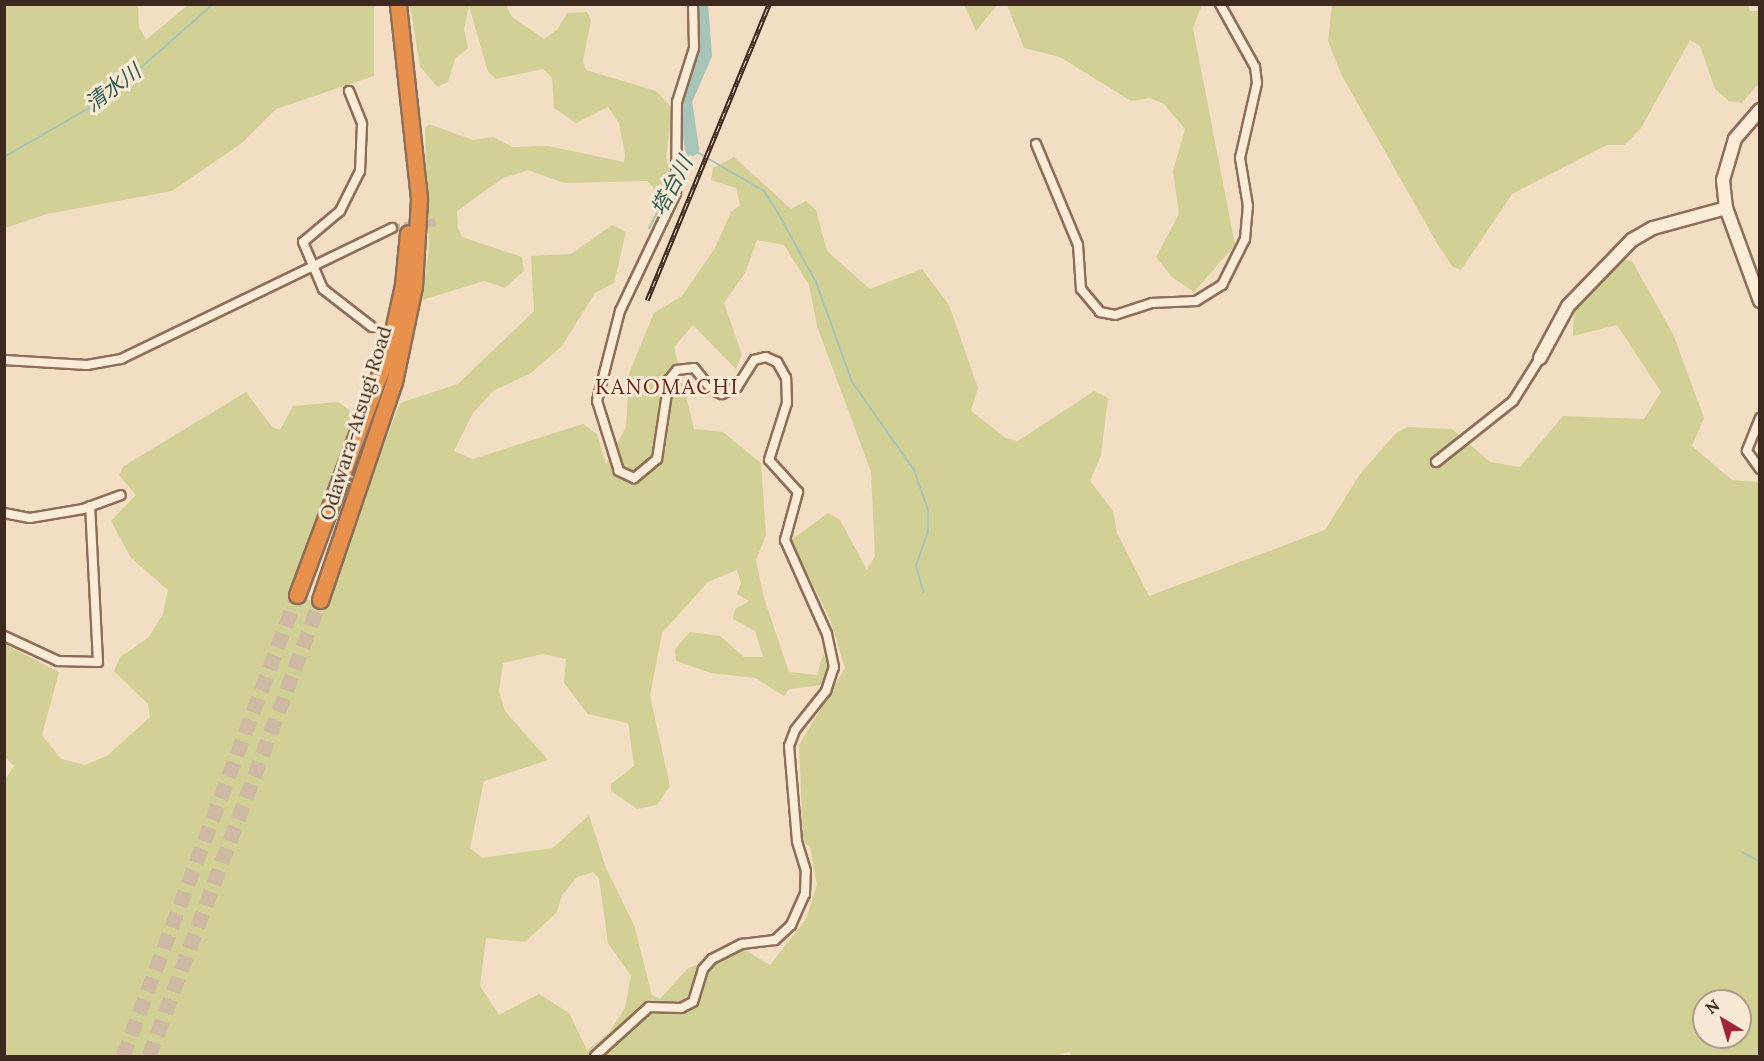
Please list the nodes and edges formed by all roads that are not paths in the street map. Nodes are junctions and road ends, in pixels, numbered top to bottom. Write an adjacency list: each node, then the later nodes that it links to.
1 (388, 4): 21 (highway, Odawara-Atsugi Road)
2 (398, 4): 22 (highway, Odawara-Atsugi Road)
3 (693, 4): 24 (street)
4 (1220, 4): 7 (street)
5 (349, 91): 10 (street)
6 (1760, 110): 8 (street)
7 (1036, 144)
8 (1726, 208): 11 (street); 13 (street)
9 (392, 228): 10 (street)
10 (313, 266): 12 (street); 14 (street)
11 (1760, 301)
12 (372, 327)
13 (1540, 358): 16 (street)
14 (4, 360)
15 (1760, 418): 17 (street)
16 (1436, 462)
17 (1760, 469)
18 (121, 495): 19 (street)
19 (90, 507): 20 (street); 23 (street)
20 (4, 513)
21 (297, 595)
22 (320, 600)
23 (4, 636)
24 (596, 1056)

